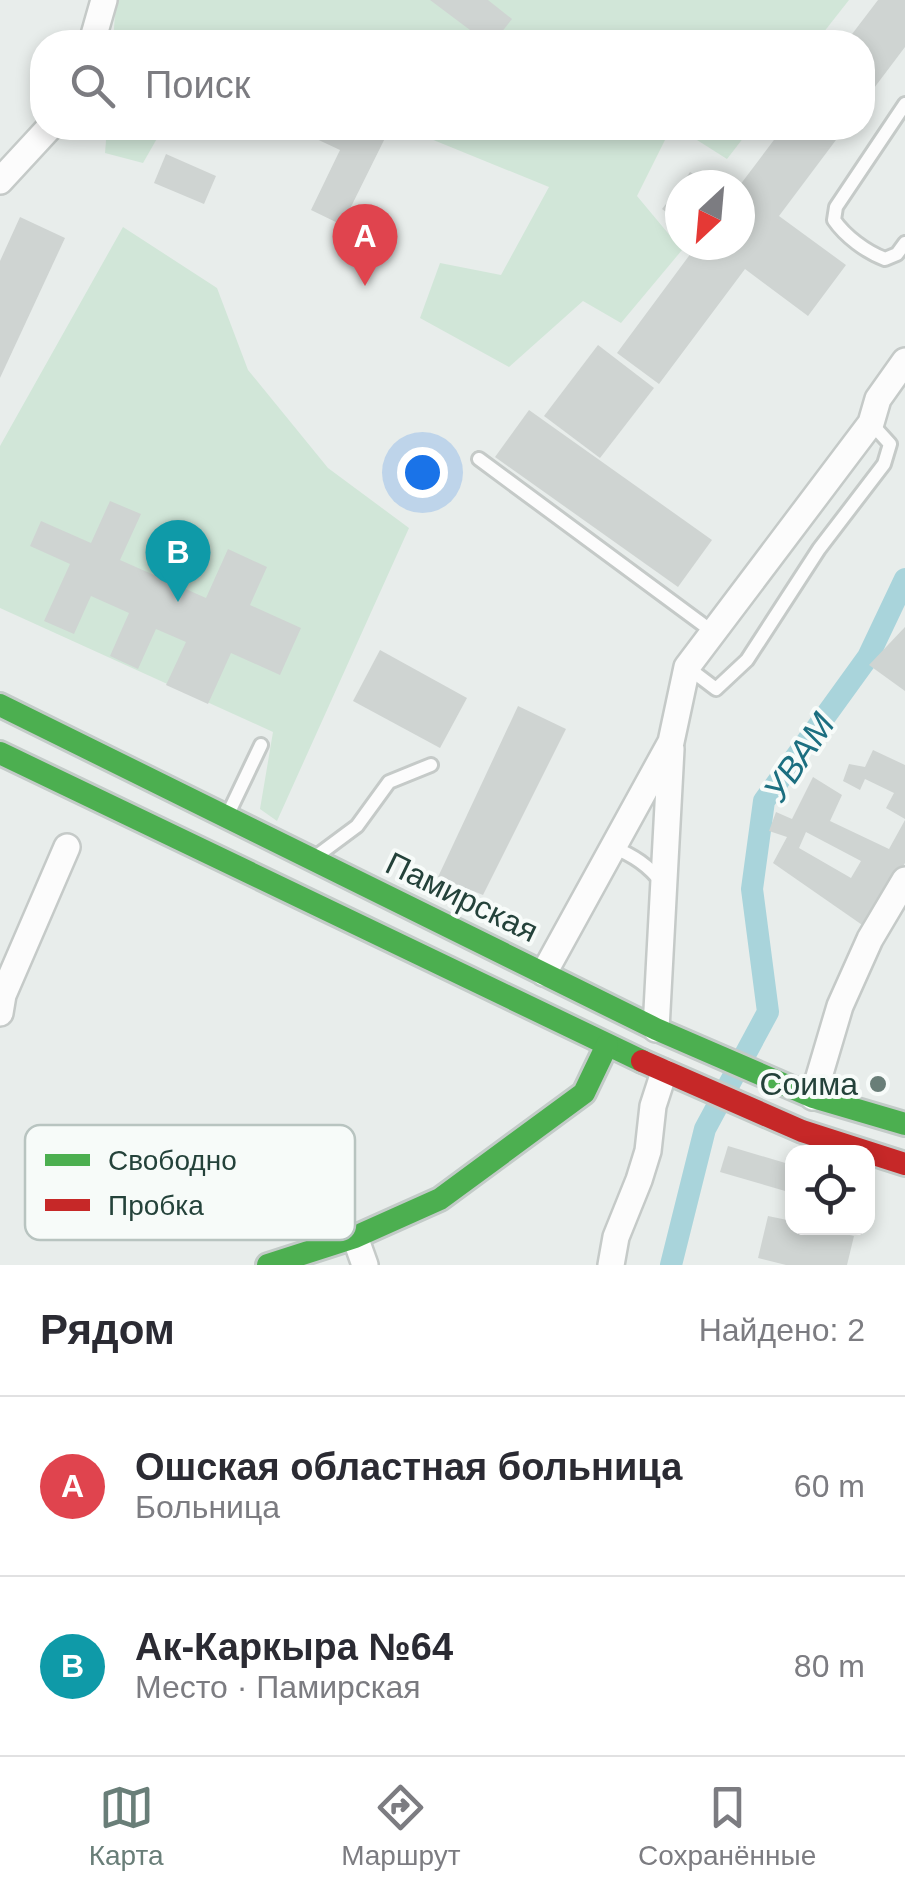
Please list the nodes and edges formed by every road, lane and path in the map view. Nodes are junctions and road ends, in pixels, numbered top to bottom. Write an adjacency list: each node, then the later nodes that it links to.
1 (104, 0): 2 (street)
2 (95, 30)
3 (905, 104): 6 (lane)
4 (38, 140): 5 (street)
5 (0, 181)
6 (905, 244)
7 (905, 362): 8 (street)
8 (871, 423): 10 (street); 11 (lane)
9 (479, 458): 10 (lane)
10 (713, 632): 11 (street)
11 (687, 668): 13 (street)
12 (0, 705): 17 (main road, Памирская)
13 (671, 742): 18 (street); 22 (street)
14 (260, 745): 17 (lane)
15 (0, 754): 26 (main road)
16 (431, 765): 20 (lane)
17 (227, 817): 20 (main road, Памирская)
18 (614, 846): 22 (lane); 23 (street)
19 (67, 847): 24 (street)
20 (312, 860): 23 (main road, Памирская)
21 (905, 880): 28 (street)
22 (664, 885): 25 (street)
23 (544, 973): 25 (main road, Памирская)
24 (0, 1013)
25 (656, 1029): 28 (main road, Памирская)
26 (607, 1045): 27 (main road); 32 (main road)
27 (664, 1072): 30 (main road); 36 (street)
28 (814, 1097): 29 (main road, Памирская); 30 (main road)
29 (905, 1124)
30 (802, 1131): 31 (main road)
31 (905, 1164)
32 (356, 1237): 35 (street)
33 (347, 1240): 34 (main road)
34 (268, 1265)
35 (365, 1265)
36 (611, 1265)

